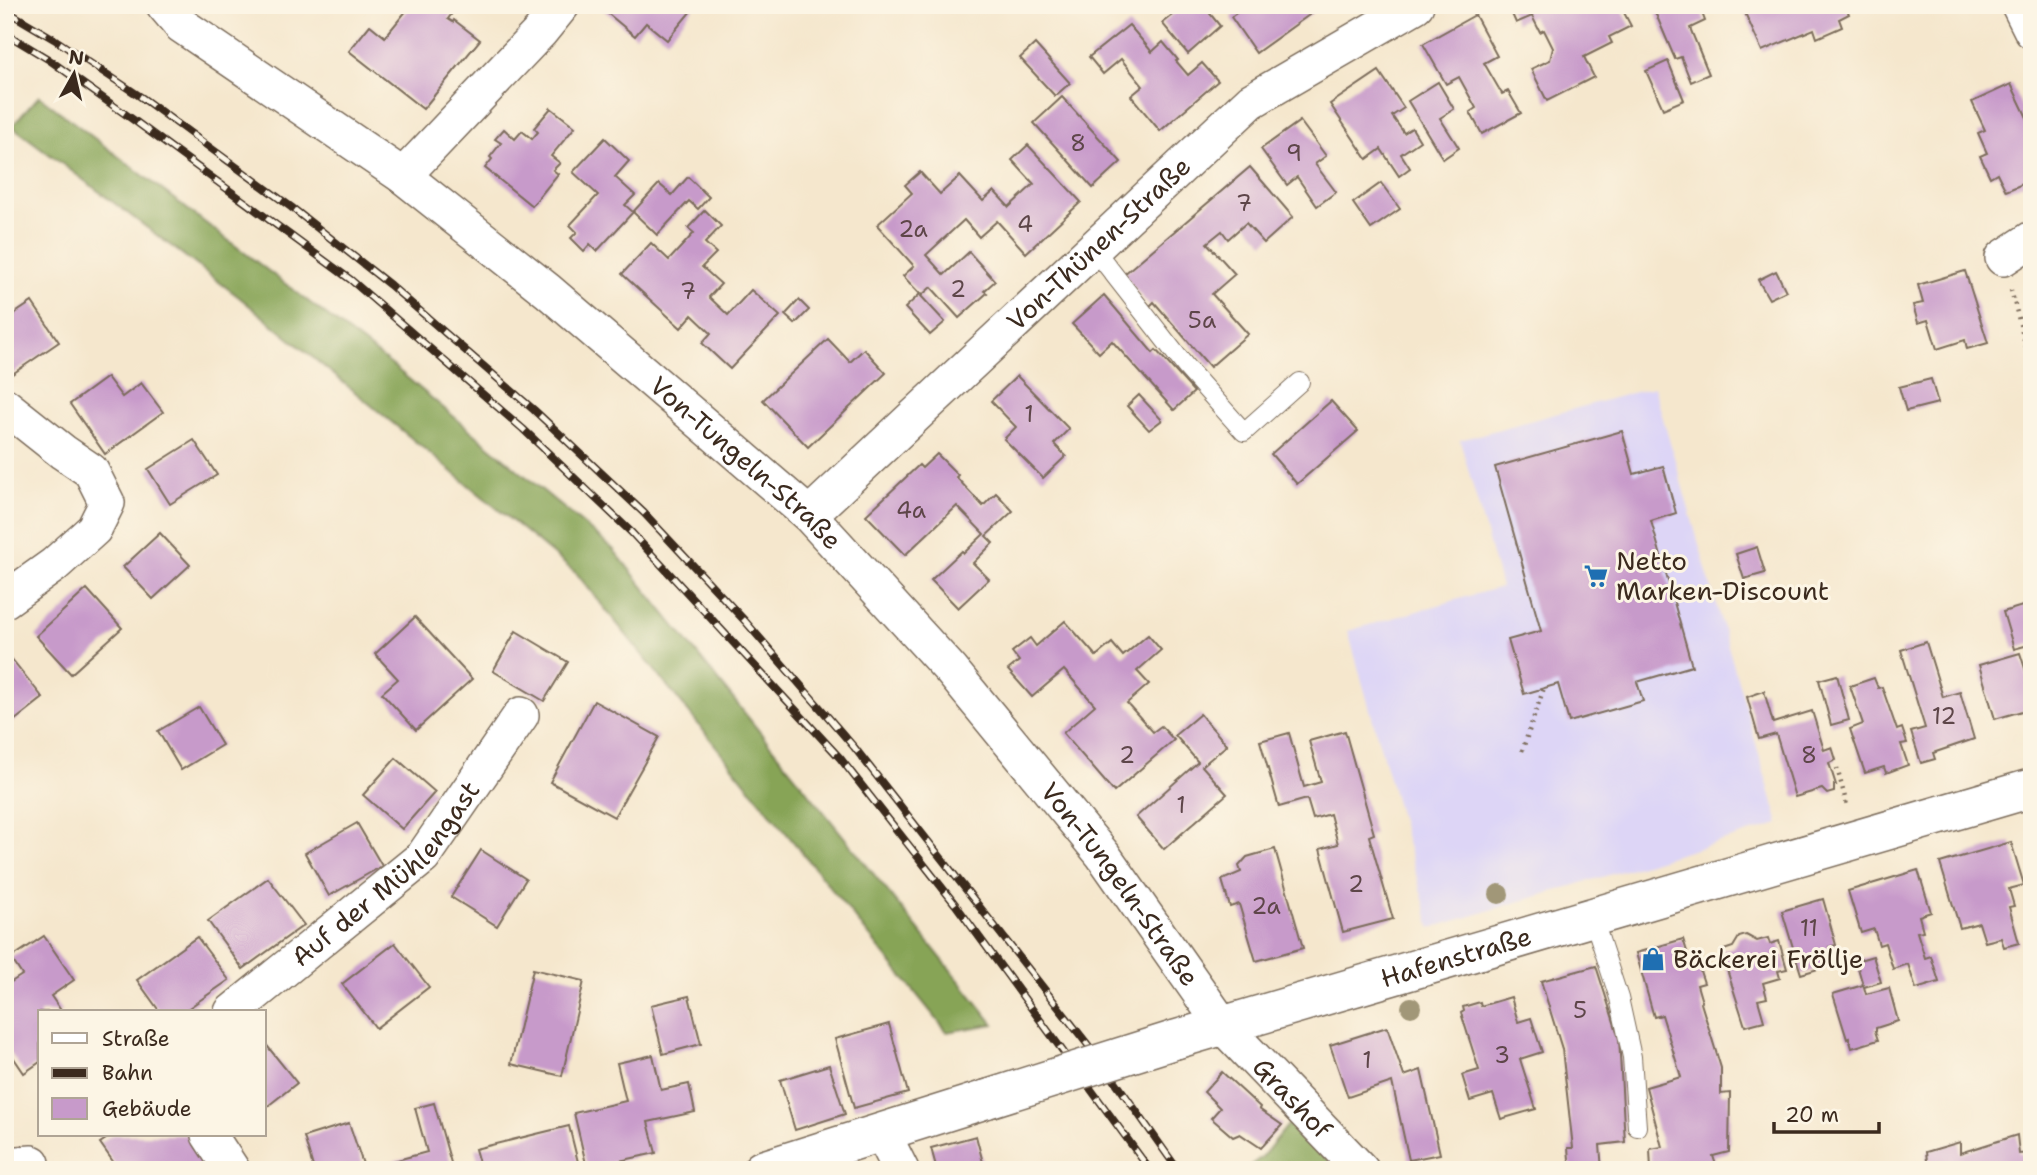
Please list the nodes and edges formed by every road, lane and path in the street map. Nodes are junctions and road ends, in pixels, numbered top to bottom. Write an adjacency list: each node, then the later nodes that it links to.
1 (164, 5): 6 (street, Von-Tungeln-Straße)
2 (562, 5): 6 (street)
3 (1416, 5): 8 (street, Von-Thünen-Straße)
4 (2020, 5): 5 (street)
5 (2032, 31)
6 (403, 176): 13 (street, Von-Tungeln-Straße)
7 (2032, 239): 9 (street)
8 (1094, 249): 11 (lane); 13 (street, Von-Thünen-Straße)
9 (2003, 258): 10 (path)
10 (2032, 370)
11 (1300, 382)
12 (5, 405): 14 (street)
13 (809, 515): 21 (street, Von-Tungeln-Straße)
14 (5, 600)
15 (1544, 688): 17 (path)
16 (521, 715): 20 (street, Auf der Mühlengast)
17 (1522, 751)
18 (2032, 788): 19 (street, Hafenstraße)
19 (1593, 918): 21 (street, Hafenstraße); 22 (lane)
20 (234, 1010)
21 (1223, 1026): 23 (street, Hafenstraße, bridge); 28 (street, Grashof)
22 (1637, 1127)
23 (882, 1132): 26 (street, Hafenstraße); 27 (street)
24 (210, 1136): 25 (street)
25 (232, 1170)
26 (762, 1170)
27 (901, 1170)
28 (1361, 1170)

